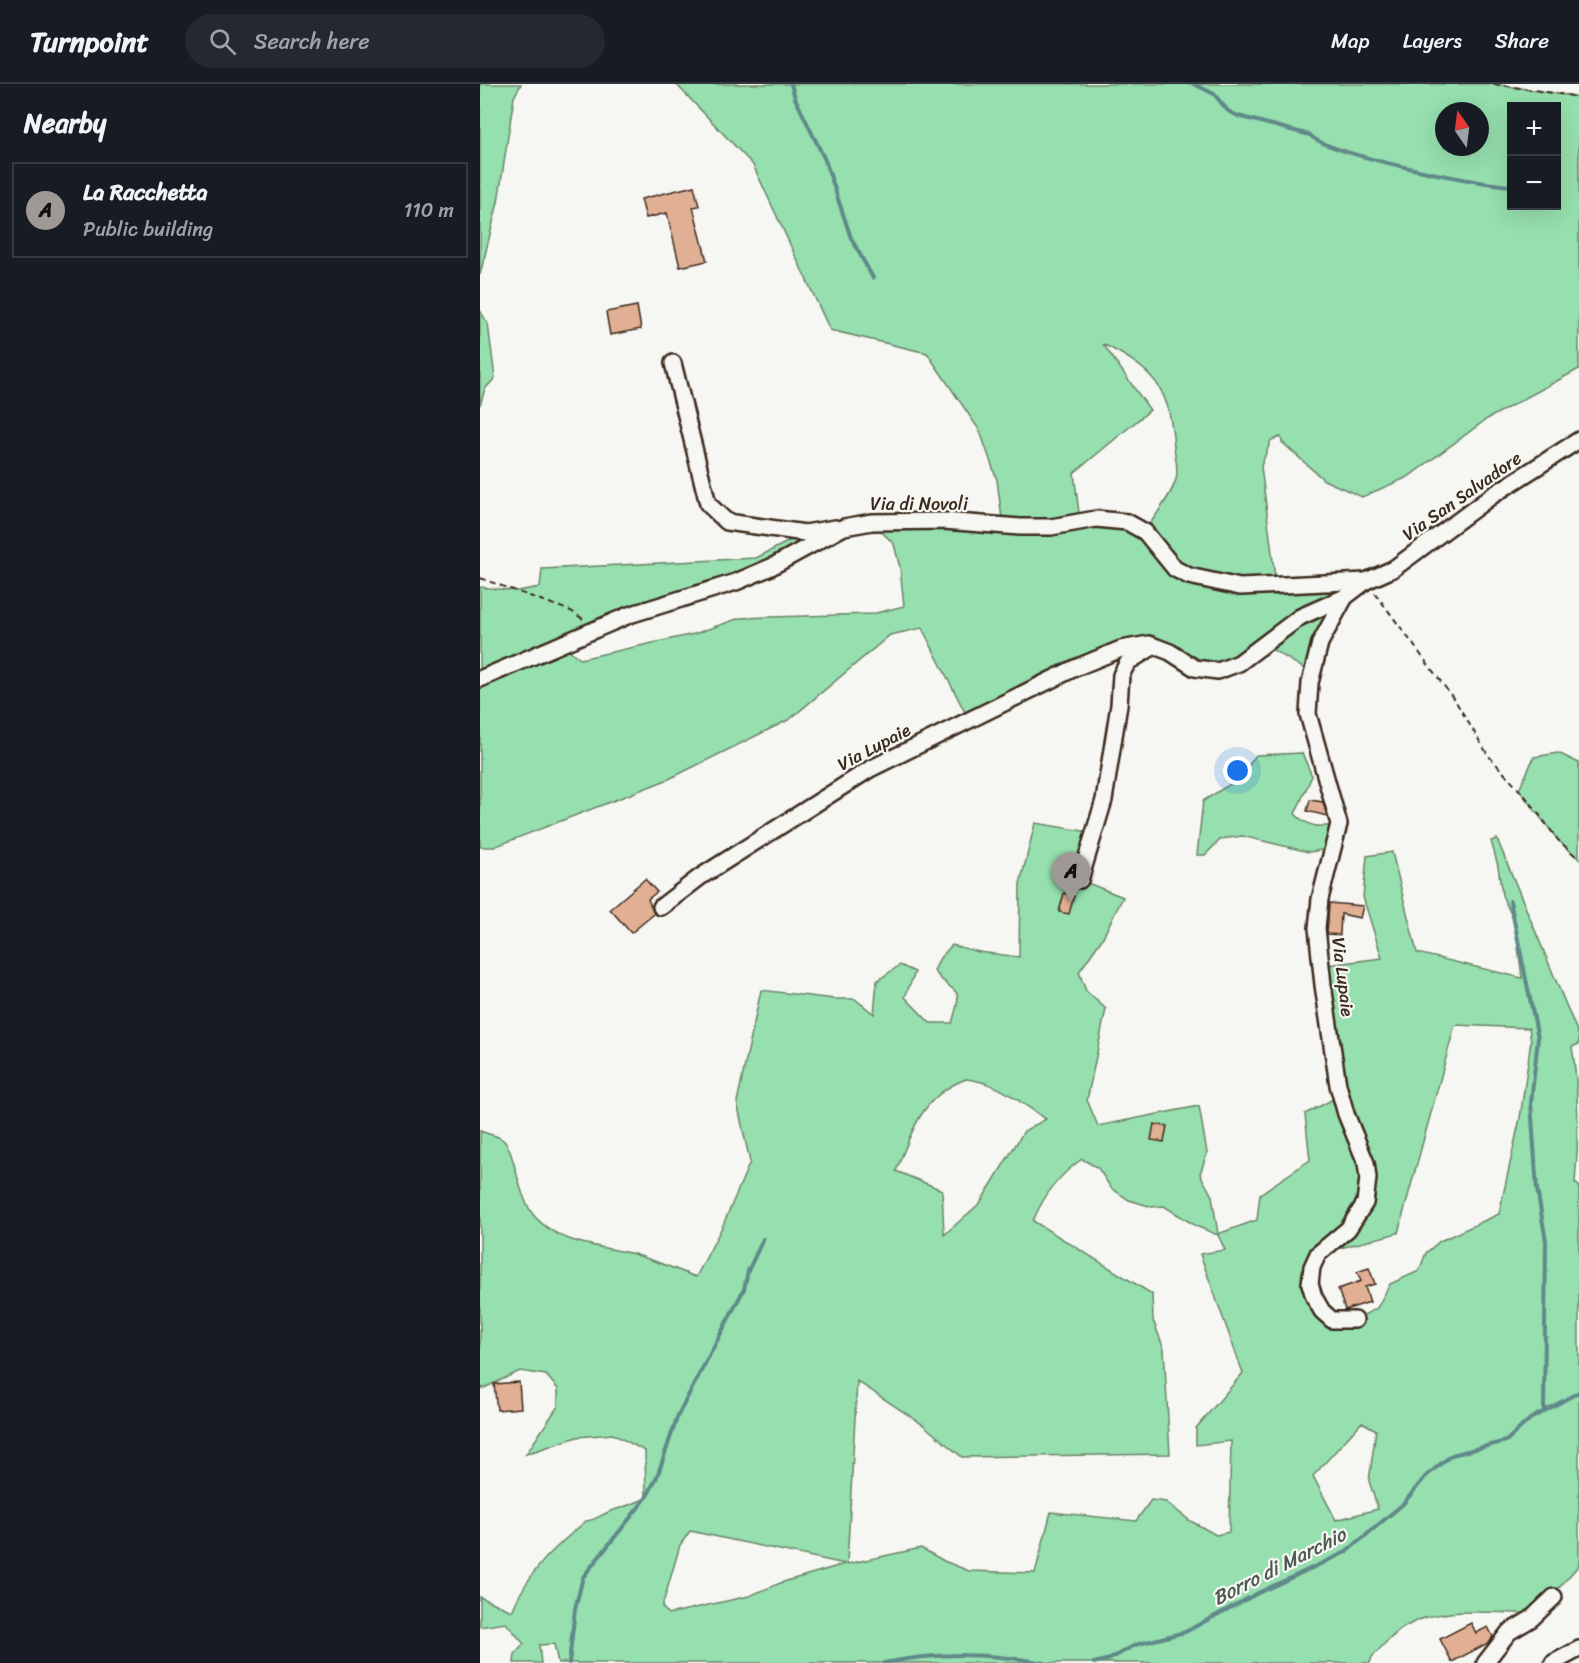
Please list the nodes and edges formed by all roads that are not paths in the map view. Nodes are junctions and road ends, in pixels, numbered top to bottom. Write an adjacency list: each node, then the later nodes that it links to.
1 (673, 363): 3 (street)
2 (1579, 440): 4 (street, Via San Salvadore)
3 (844, 527): 4 (street, Via di Novoli); 7 (street, Via di Novoli)
4 (1366, 581): 5 (street, Via Lupaie)
5 (1345, 597): 6 (street, Via Lupaie); 10 (street, Via Lupaie)
6 (1154, 646): 8 (street); 9 (street, Via Lupaie)
7 (480, 679)
8 (1080, 880)
9 (661, 907)
10 (1355, 1320)
11 (1554, 1597): 13 (street)
12 (1579, 1649): 14 (street)
13 (1485, 1663)
14 (1553, 1663)

